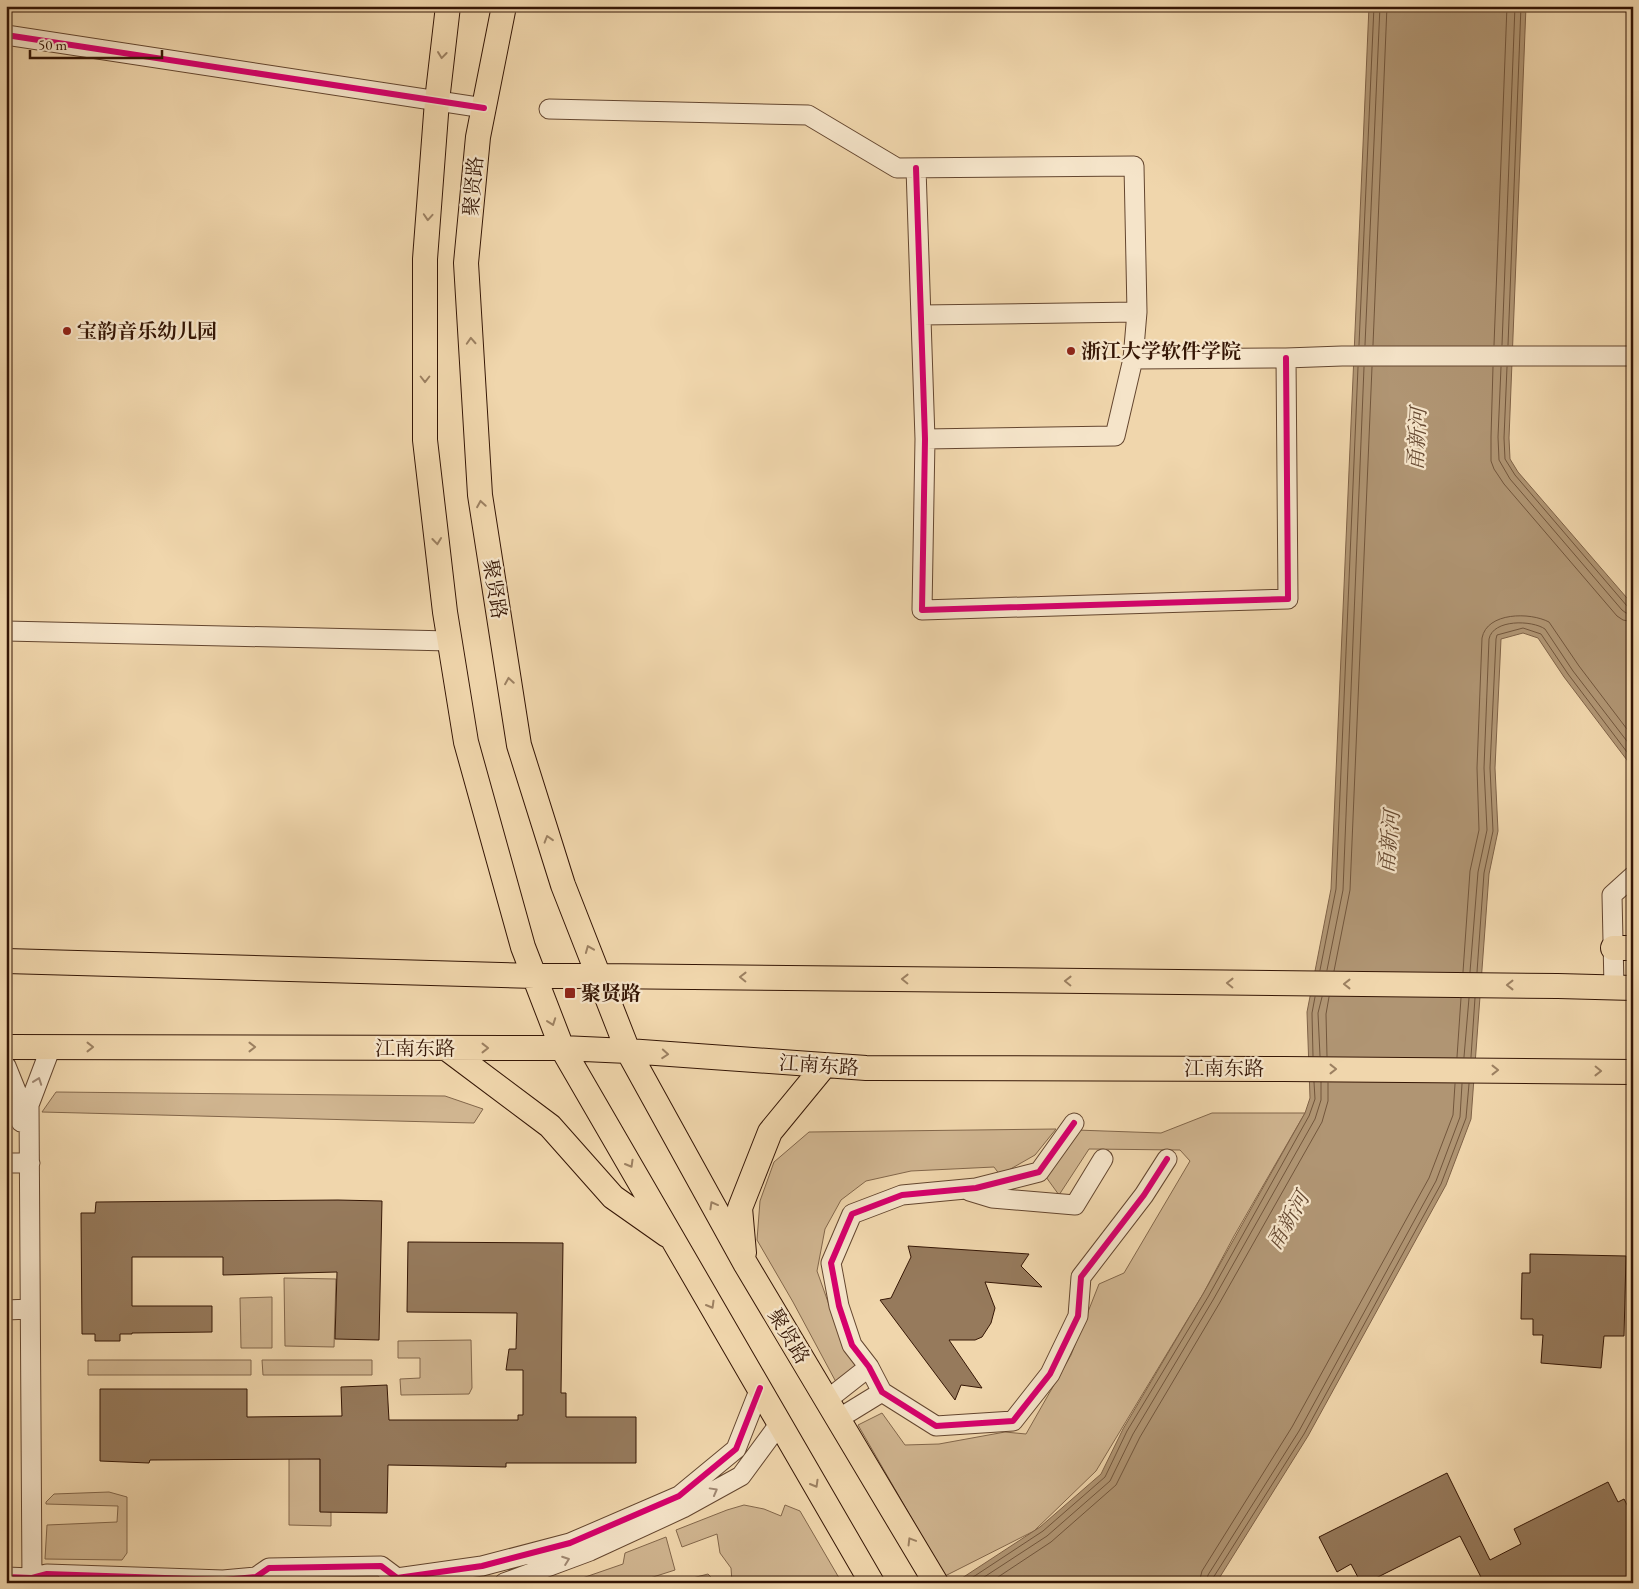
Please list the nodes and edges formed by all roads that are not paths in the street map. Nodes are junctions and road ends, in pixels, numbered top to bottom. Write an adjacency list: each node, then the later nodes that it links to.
1 (448, 6): 4 (main road, 聚贤路, one-way to 4)
2 (504, 6): 5 (main road, 聚贤路)
3 (6, 35): 4 (street)
4 (437, 101): 5 (street); 15 (main road, 聚贤路, one-way to 15)
5 (484, 108): 20 (main road, 聚贤路, one-way to 5)
6 (549, 109): 7 (street)
7 (916, 168): 8 (street); 9 (street)
8 (1137, 312): 9 (street); 12 (street)
9 (921, 315): 13 (street)
10 (1633, 356): 11 (street)
11 (1286, 358): 12 (street); 13 (street)
12 (1133, 359): 13 (street)
13 (924, 439)
14 (6, 631): 15 (street)
15 (450, 641): 19 (main road, 聚贤路)
16 (1633, 876): 17 (street)
17 (1623, 948): 21 (street)
18 (6, 962): 19 (main road)
19 (535, 976): 20 (main road); 25 (main road, 聚贤路, one-way to 25)
20 (599, 976): 21 (main road, one-way to 20); 26 (main road, 聚贤路)
21 (1623, 988)
22 (6, 1047): 23 (main road, 江南东路)
23 (51, 1047): 24 (main road, 江南东路, one-way to 24); 33 (street, one-way to 23)
24 (446, 1048): 25 (main road, 江南东路, one-way to 25); 35 (main road)
25 (562, 1048): 26 (main road, 江南东路); 35 (main road, 聚贤路, one-way to 35)
26 (628, 1051): 27 (main road, 江南东路, one-way to 27); 36 (main road, 聚贤路, one-way to 26)
27 (825, 1065): 29 (main road, 江南东路, one-way to 29); 36 (main road)
28 (6, 1066): 33 (street)
29 (1633, 1072)
30 (1074, 1123): 34 (street)
31 (1103, 1159): 34 (street)
32 (1167, 1159): 40 (street)
33 (19, 1163): 37 (street)
34 (963, 1190): 38 (street)
35 (674, 1241): 39 (main road, 聚贤路, one-way to 39)
36 (746, 1263): 41 (main road, 聚贤路)
37 (20, 1310): 43 (street)
38 (869, 1367): 40 (street); 41 (street)
39 (760, 1388): 42 (main road, 聚贤路); 43 (street)
40 (882, 1392): 41 (street)
41 (833, 1409): 46 (main road, 聚贤路, one-way to 41)
42 (785, 1432): 44 (street, one-way to 42); 45 (main road, one-way to 45)
43 (23, 1580)
44 (504, 1583)
45 (872, 1583)
46 (936, 1583)

